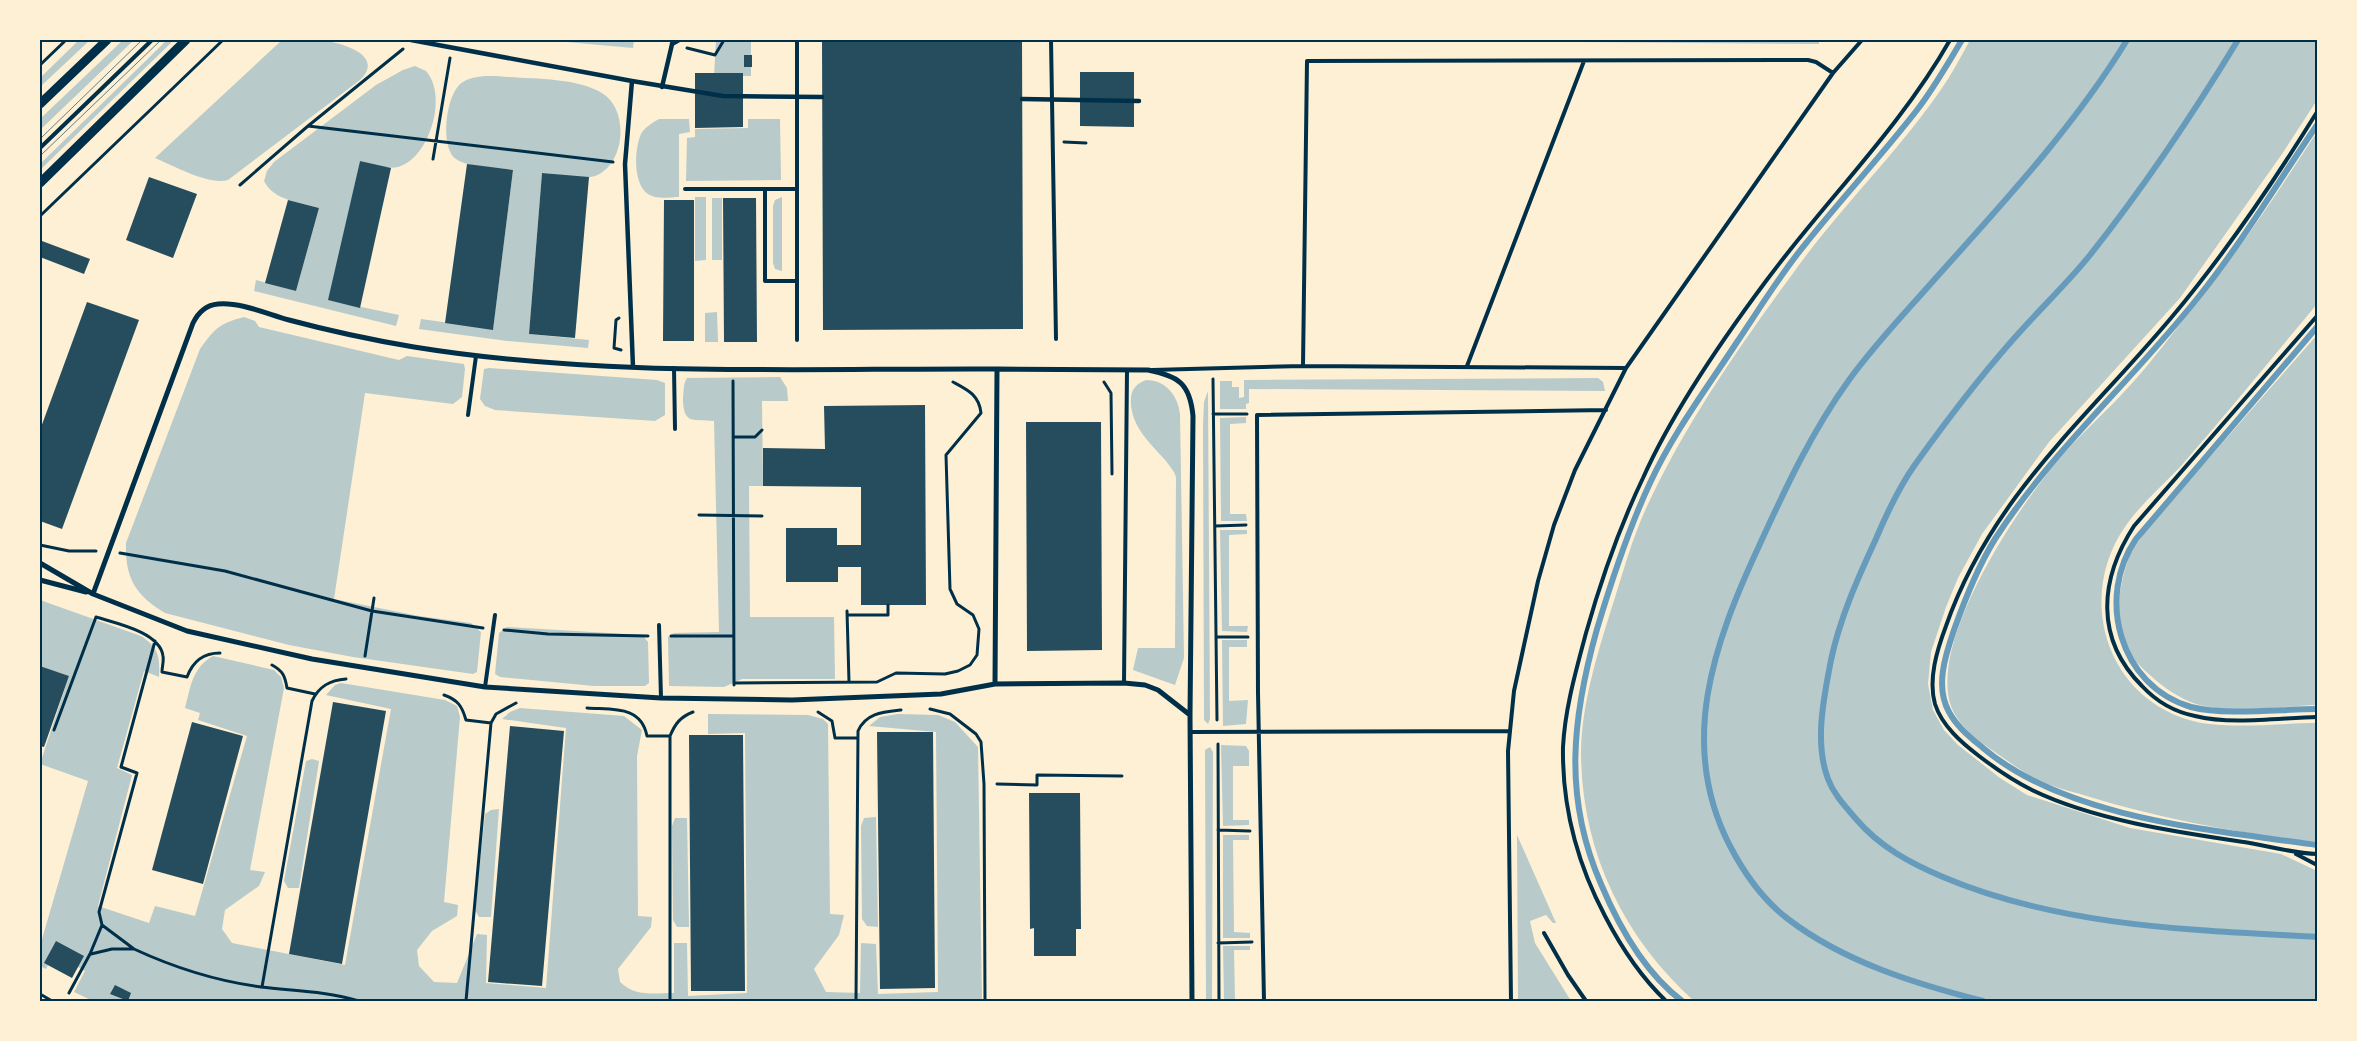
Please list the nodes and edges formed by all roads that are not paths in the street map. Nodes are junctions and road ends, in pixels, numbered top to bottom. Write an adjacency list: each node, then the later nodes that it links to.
1 (107, 40): 20 (street)
2 (152, 40): 22 (lane)
3 (186, 40): 23 (street)
4 (412, 40): 13 (street)
5 (679, 40): 10 (street)
6 (797, 40): 15 (lane)
7 (1051, 40): 18 (lane)
8 (1862, 40): 12 (lane)
9 (1950, 40): 65 (lane)
10 (673, 42): 14 (street)
11 (1584, 61): 12 (lane); 32 (lane); 33 (lane)
12 (1832, 73): 36 (lane)
13 (632, 81): 14 (street); 34 (street)
14 (662, 86): 15 (street)
15 (798, 97): 16 (street); 26 (lane)
16 (822, 98)
17 (1022, 98): 18 (street)
18 (1051, 99): 19 (street); 29 (lane)
19 (1139, 102)
20 (40, 104)
21 (2317, 112): 57 (lane)
22 (40, 148)
23 (40, 183)
24 (686, 189): 25 (lane)
25 (765, 189): 26 (lane); 27 (lane)
26 (797, 189): 27 (lane)
27 (797, 281): 30 (lane)
28 (2317, 316): 53 (lane)
29 (1056, 339)
30 (796, 340)
31 (476, 356): 34 (street); 41 (lane); 45 (street)
32 (1303, 366): 33 (lane); 39 (lane)
33 (1467, 366): 36 (lane)
34 (633, 367): 35 (street)
35 (674, 368): 37 (street); 42 (lane)
36 (1626, 368): 40 (lane)
37 (997, 369): 38 (street); 49 (street)
38 (1127, 370): 39 (street); 48 (lane)
39 (1148, 370): 52 (street)
40 (1606, 410): 54 (lane); 55 (lane)
41 (468, 415)
42 (675, 429)
43 (40, 563): 45 (street)
44 (40, 580): 45 (street)
45 (93, 594): 50 (street)
46 (495, 615): 50 (lane)
47 (659, 625): 51 (lane)
48 (1124, 683): 49 (street); 52 (street)
49 (995, 684): 51 (street)
50 (485, 687): 51 (street)
51 (660, 698)
52 (1190, 715): 56 (street)
53 (2317, 717)
54 (1260, 731): 55 (lane); 56 (lane); 62 (lane)
55 (1509, 731): 63 (lane)
56 (1191, 732): 61 (street)
57 (2294, 853): 58 (lane); 59 (lane)
58 (2317, 854)
59 (2317, 865)
60 (1544, 933): 64 (lane)
61 (1192, 1001)
62 (1264, 1001)
63 (1511, 1001)
64 (1586, 1001)
65 (1666, 1001)

